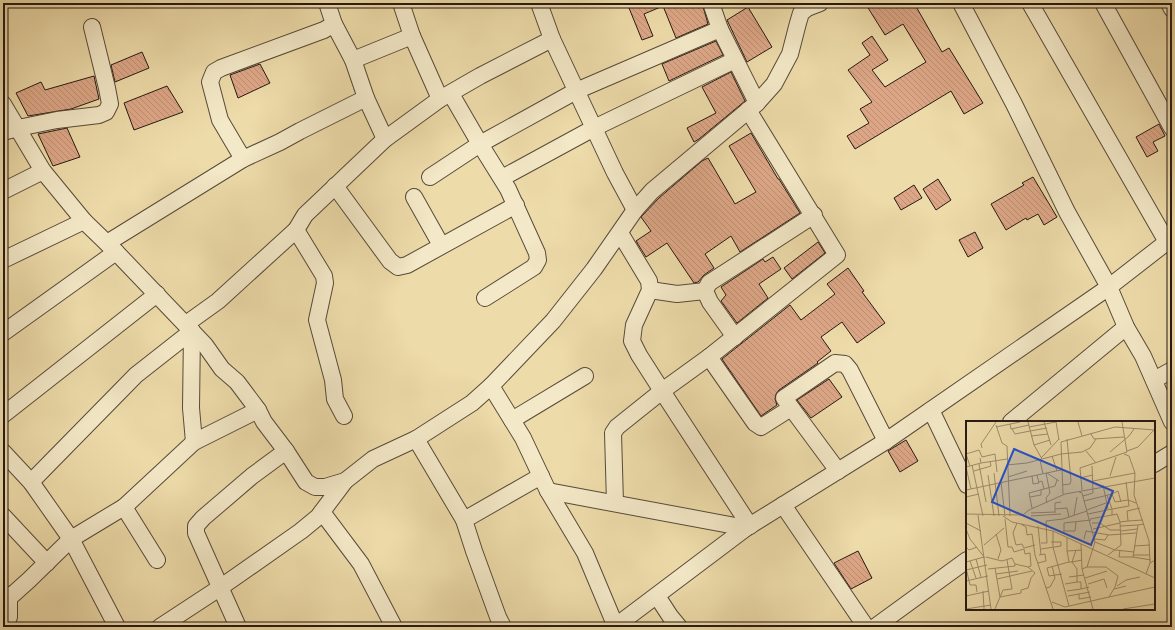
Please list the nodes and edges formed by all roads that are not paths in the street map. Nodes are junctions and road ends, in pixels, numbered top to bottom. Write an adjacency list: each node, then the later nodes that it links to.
1 (327, 3): 11 (street)
2 (401, 3): 14 (street)
3 (540, 3): 15 (street)
4 (711, 3): 13 (street)
5 (820, 3): 22 (street)
6 (961, 3): 45 (street)
7 (1030, 3): 41 (street)
8 (1103, 3): 24 (street)
9 (1169, 3): 10 (street)
10 (1172, 9)
11 (334, 24): 16 (street); 28 (street)
12 (92, 27): 25 (street)
13 (720, 29): 17 (street); 18 (street)
14 (412, 36): 16 (street); 19 (street)
15 (552, 39): 18 (street); 19 (street)
16 (353, 60): 20 (street)
17 (735, 60): 22 (street); 23 (street)
18 (576, 91): 23 (street); 27 (street)
19 (446, 96): 26 (street); 27 (street)
20 (366, 98): 26 (street); 28 (street)
21 (3, 104): 25 (street)
22 (753, 106): 36 (street); 37 (street)
23 (594, 128): 31 (street); 36 (street)
24 (1172, 128)
25 (10, 130): 29 (street)
26 (385, 139): 32 (street)
27 (480, 144): 30 (street); 31 (street)
28 (243, 159): 43 (street)
29 (43, 171): 33 (street); 38 (street)
30 (430, 177)
31 (502, 178): 35 (street)
32 (335, 186): 39 (street); 42 (street)
33 (3, 191)
34 (414, 197): 42 (street)
35 (516, 205): 42 (street); 49 (street)
36 (635, 210): 40 (street)
37 (814, 215): 47 (street); 53 (street)
38 (84, 220): 43 (street); 44 (street)
39 (296, 230): 50 (street); 64 (street)
40 (620, 233): 46 (street); 58 (street)
41 (1169, 240): 45 (street)
42 (441, 245)
43 (112, 247): 48 (street); 52 (street)
44 (3, 260)
45 (1109, 287): 51 (street); 62 (street)
46 (650, 290): 47 (street); 59 (street)
47 (705, 291): 53 (street)
48 (157, 294): 50 (street); 63 (street)
49 (485, 298)
50 (189, 327): 61 (street); 70 (street); 80 (street)
51 (1126, 327): 57 (street); 66 (street)
52 (3, 333)
53 (735, 337): 54 (street)
54 (709, 357): 59 (street); 60 (street)
55 (1172, 370): 57 (street)
56 (585, 376): 65 (street)
57 (1154, 380): 67 (street)
58 (490, 386): 65 (street); 68 (street)
59 (662, 391): 82 (street); 88 (street)
60 (791, 408): 69 (street); 76 (street)
61 (258, 410): 70 (street); 71 (street)
62 (931, 410): 69 (street); 74 (street)
63 (3, 415)
64 (344, 416)
65 (512, 420): 77 (street)
66 (1012, 421)
67 (1172, 422)
68 (416, 439): 79 (street); 87 (street)
69 (886, 441): 76 (street)
70 (194, 442): 84 (street)
71 (286, 451): 79 (street); 93 (street)
72 (3, 452): 80 (street)
73 (1172, 453): 75 (street)
74 (963, 462): 78 (street)
75 (1155, 463)
76 (838, 471): 83 (street)
77 (541, 476): 81 (street); 87 (street)
78 (966, 479)
79 (345, 480): 85 (street)
80 (31, 482): 89 (street)
81 (548, 491): 82 (street); 102 (street)
82 (615, 503): 88 (street)
83 (783, 505): 88 (street); 104 (street)
84 (124, 507): 89 (street); 90 (street)
85 (322, 512): 93 (street); 96 (street)
86 (3, 516): 92 (street)
87 (464, 520): 101 (street)
88 (748, 527): 95 (street)
89 (71, 539): 92 (street); 98 (street)
90 (157, 560)
91 (966, 561): 105 (street)
92 (47, 563): 94 (street)
93 (221, 587): 99 (street); 100 (street)
94 (6, 595): 97 (street)
95 (657, 596): 102 (street); 103 (street)
96 (391, 625)
97 (4, 627)
98 (116, 627)
99 (160, 627)
100 (238, 627)
101 (503, 627)
102 (616, 627)
103 (679, 627)
104 (866, 627)
105 (875, 627)

